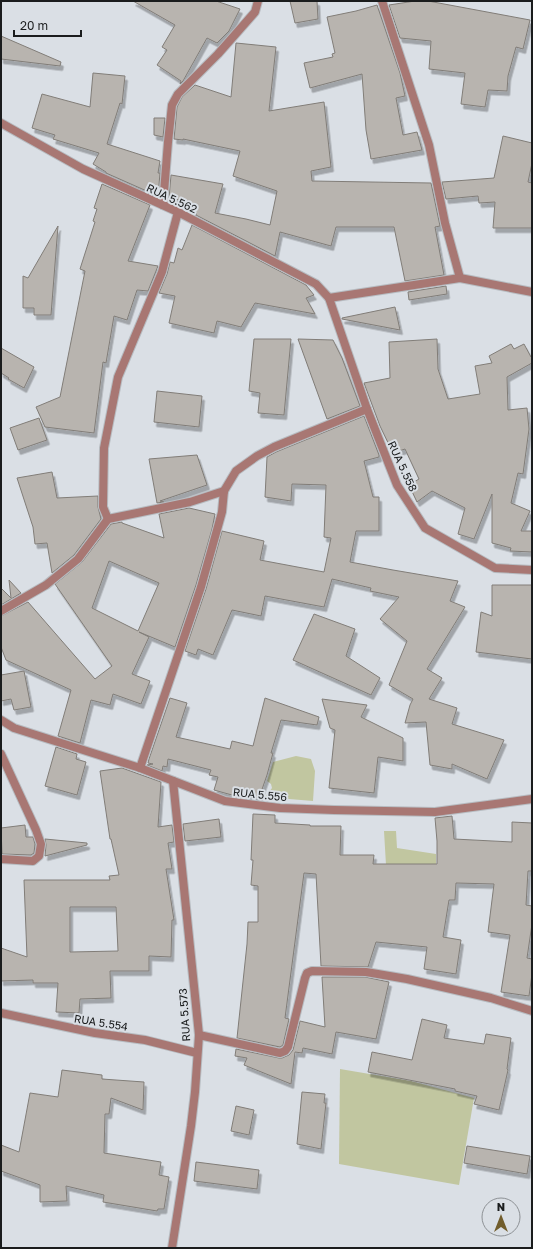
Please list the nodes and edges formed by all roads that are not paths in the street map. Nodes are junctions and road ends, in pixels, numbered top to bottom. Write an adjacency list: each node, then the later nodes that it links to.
1 (258, 1): 4 (street)
2 (382, 1): 6 (street)
3 (1, 122): 4 (street, RUA 5.562)
4 (163, 205): 5 (street, RUA 5.562)
5 (178, 212): 8 (street, RUA 5.562); 11 (street)
6 (460, 278): 7 (street); 8 (street)
7 (532, 292)
8 (329, 298): 9 (street, RUA 5.558)
9 (367, 409): 10 (street); 12 (street, RUA 5.558)
10 (224, 491): 11 (street); 16 (street)
11 (108, 519): 13 (street)
12 (532, 570)
13 (1, 611)
14 (1, 720): 16 (street, RUA 5.556)
15 (1, 754): 19 (street)
16 (140, 768): 17 (street, RUA 5.556)
17 (173, 781): 18 (street, RUA 5.556); 22 (street, RUA 5.573)
18 (532, 799)
19 (1, 859)
20 (532, 1011): 22 (street)
21 (1, 1013): 23 (street, RUA 5.554)
22 (199, 1035): 23 (street, RUA 5.573)
23 (197, 1053): 24 (street, RUA 5.573)
24 (172, 1248)

